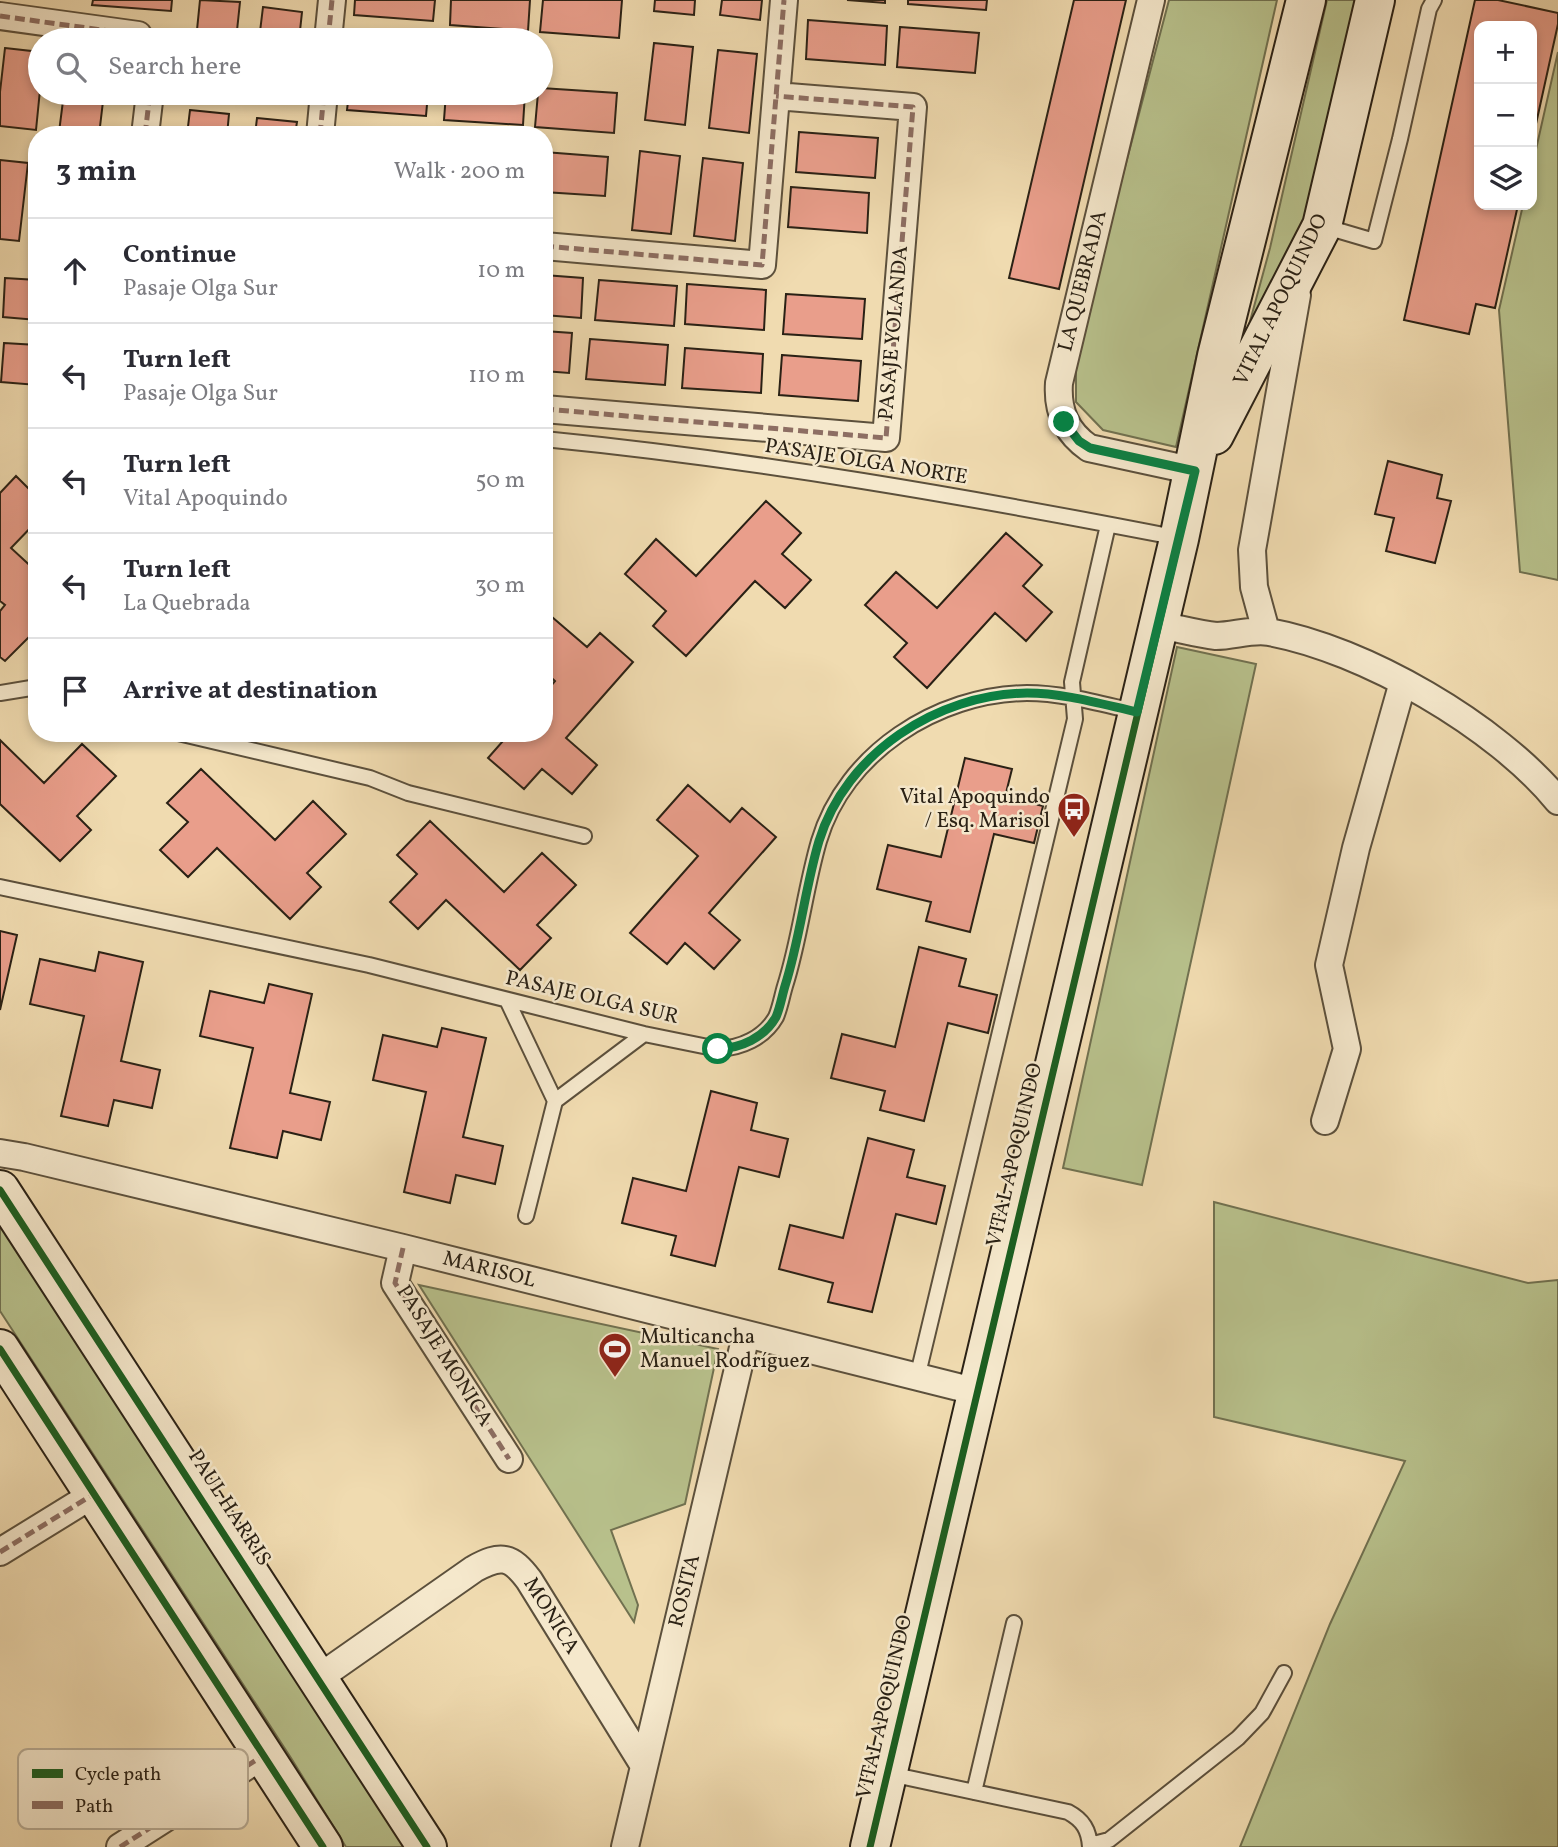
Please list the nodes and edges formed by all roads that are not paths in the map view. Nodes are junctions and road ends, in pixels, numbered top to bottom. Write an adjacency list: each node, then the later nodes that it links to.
1 (332, 0): 9 (street)
2 (784, 0): 10 (street)
3 (1151, 0): 20 (street, LA QUEBRADA)
4 (1306, 0): 20 (street, VITAL APOQUINDO)
5 (1375, 0): 15 (street, VITAL APOQUINDO)
6 (1434, 0): 15 (lane)
7 (0, 16): 8 (street)
8 (87, 28)
9 (333, 28)
10 (776, 96): 16 (street); 18 (street, PASAJE YOLANDA)
11 (149, 105): 13 (street)
12 (323, 105): 14 (street)
13 (146, 126)
14 (321, 126)
15 (1322, 226): 17 (street, VITAL APOQUINDO)
16 (553, 247)
17 (1302, 264): 20 (street, VITAL APOQUINDO); 24 (street)
18 (553, 410)
19 (553, 440): 21 (lane, PASAJE OLGA NORTE)
20 (1195, 471): 22 (street, VITAL APOQUINDO)
21 (1108, 525): 22 (lane, PASAJE OLGA NORTE); 28 (lane)
22 (1179, 538): 23 (street, VITAL APOQUINDO)
23 (1159, 625): 24 (street); 29 (street, VITAL APOQUINDO)
24 (1266, 631): 25 (street)
25 (1402, 682): 31 (street); 37 (street)
26 (28, 688): 27 (lane)
27 (0, 693)
28 (1073, 698): 29 (lane, PASAJE OLGA SUR); 35 (lane, PASAJE OLGA SUR); 44 (lane)
29 (1137, 712): 45 (street, VITAL APOQUINDO)
30 (216, 742): 32 (lane)
31 (1558, 801)
32 (584, 836)
33 (0, 887): 34 (lane, PASAJE OLGA SUR)
34 (507, 1000): 35 (lane, PASAJE OLGA SUR); 36 (lane)
35 (644, 1034): 36 (lane)
36 (555, 1101): 40 (lane)
37 (1325, 1121)
38 (0, 1153): 41 (street, MARISOL)
39 (0, 1190): 51 (street, PAUL HARRIS)
40 (526, 1216)
41 (403, 1248): 42 (street, MARISOL); 46 (street, PASAJE MONICA)
42 (746, 1335): 44 (street, MARISOL); 53 (street, ROSITA)
43 (0, 1349): 47 (street)
44 (918, 1378): 45 (street, MARISOL)
45 (978, 1392): 55 (street, VITAL APOQUINDO)
46 (509, 1459)
47 (94, 1494): 48 (street); 52 (street)
48 (0, 1552)
49 (1014, 1623): 56 (lane)
50 (1284, 1673): 58 (lane)
51 (317, 1679): 53 (street, MONICA); 61 (street, PAUL HARRIS)
52 (264, 1755): 54 (street); 60 (street)
53 (643, 1764): 62 (street, ROSITA)
54 (248, 1765)
55 (888, 1773): 56 (lane); 63 (street, VITAL APOQUINDO)
56 (974, 1792): 58 (lane)
57 (148, 1829): 59 (street)
58 (1090, 1846)
59 (120, 1847)
60 (323, 1847)
61 (426, 1847)
62 (625, 1847)
63 (870, 1847)

